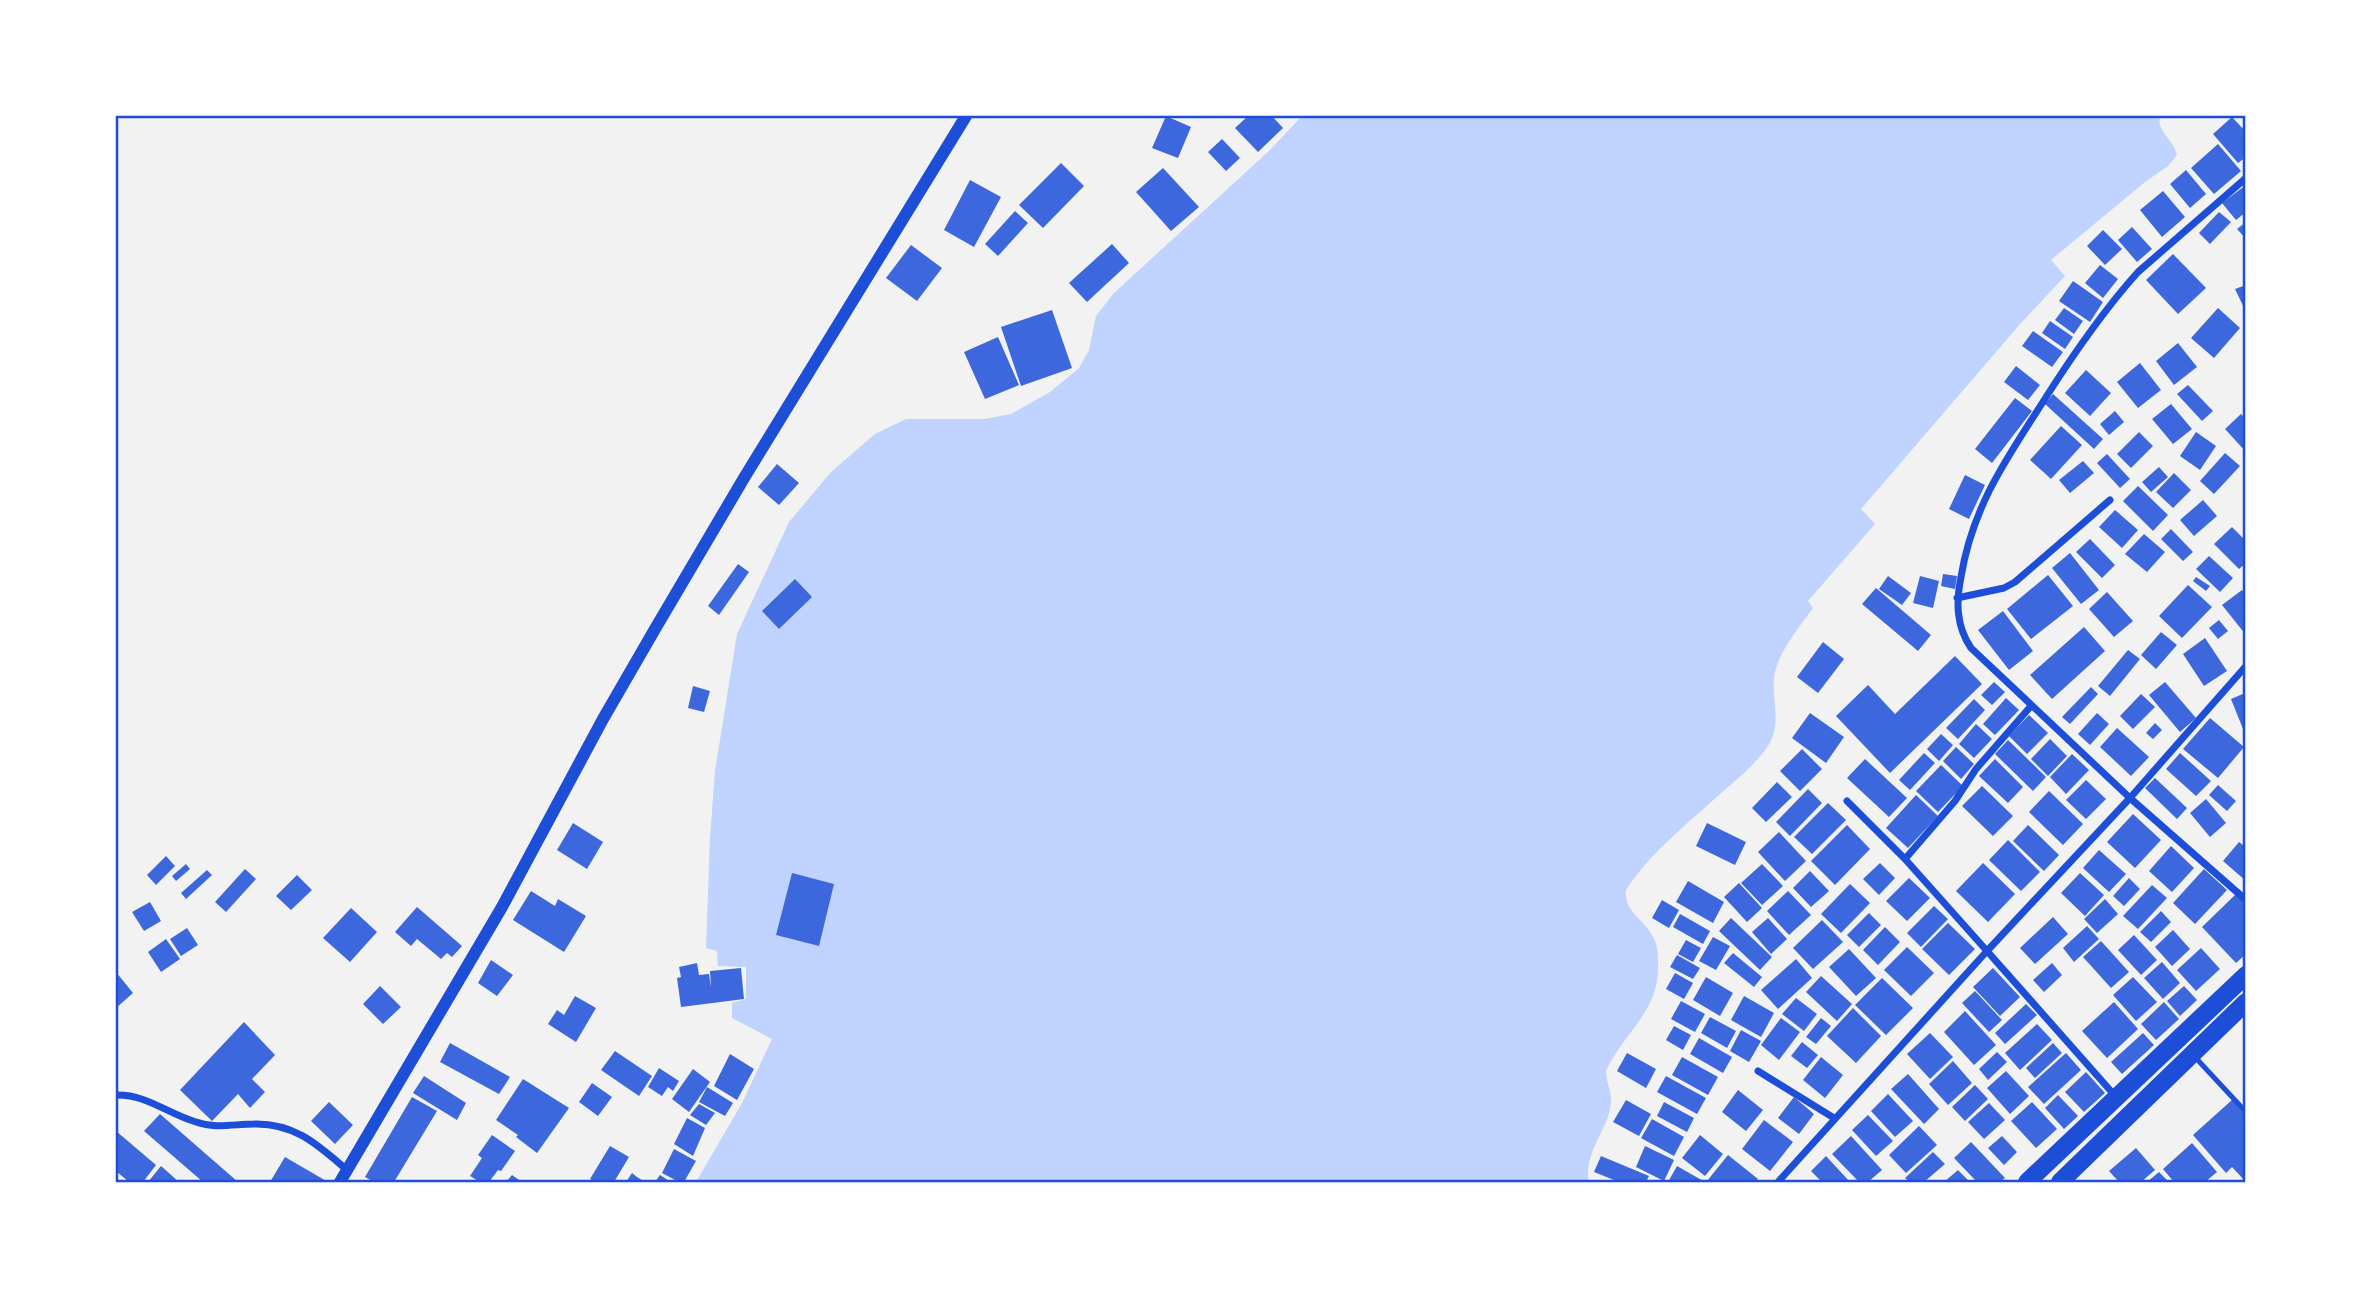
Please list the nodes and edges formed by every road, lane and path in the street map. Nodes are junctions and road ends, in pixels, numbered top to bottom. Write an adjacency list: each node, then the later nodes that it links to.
1 (966, 116): 20 (street)
2 (2245, 178): 4 (street)
3 (2110, 500): 4 (street)
4 (1957, 598): 6 (street)
5 (2245, 666): 7 (street)
6 (2031, 706): 7 (street); 9 (street)
7 (2130, 798): 10 (street); 11 (street)
8 (1847, 801): 9 (street)
9 (1905, 859): 11 (street)
10 (2245, 900)
11 (1987, 951): 17 (street); 19 (street)
12 (2245, 975): 17 (highway)
13 (2245, 1002): 14 (highway)
14 (2192, 1054): 18 (lane); 24 (highway)
15 (1758, 1071): 19 (street)
16 (116, 1096): 20 (street)
17 (2117, 1098): 23 (highway)
18 (2245, 1112)
19 (1834, 1118): 22 (street)
20 (347, 1170): 21 (street)
21 (340, 1182)
22 (1778, 1182)
23 (2026, 1182)
24 (2060, 1182)

